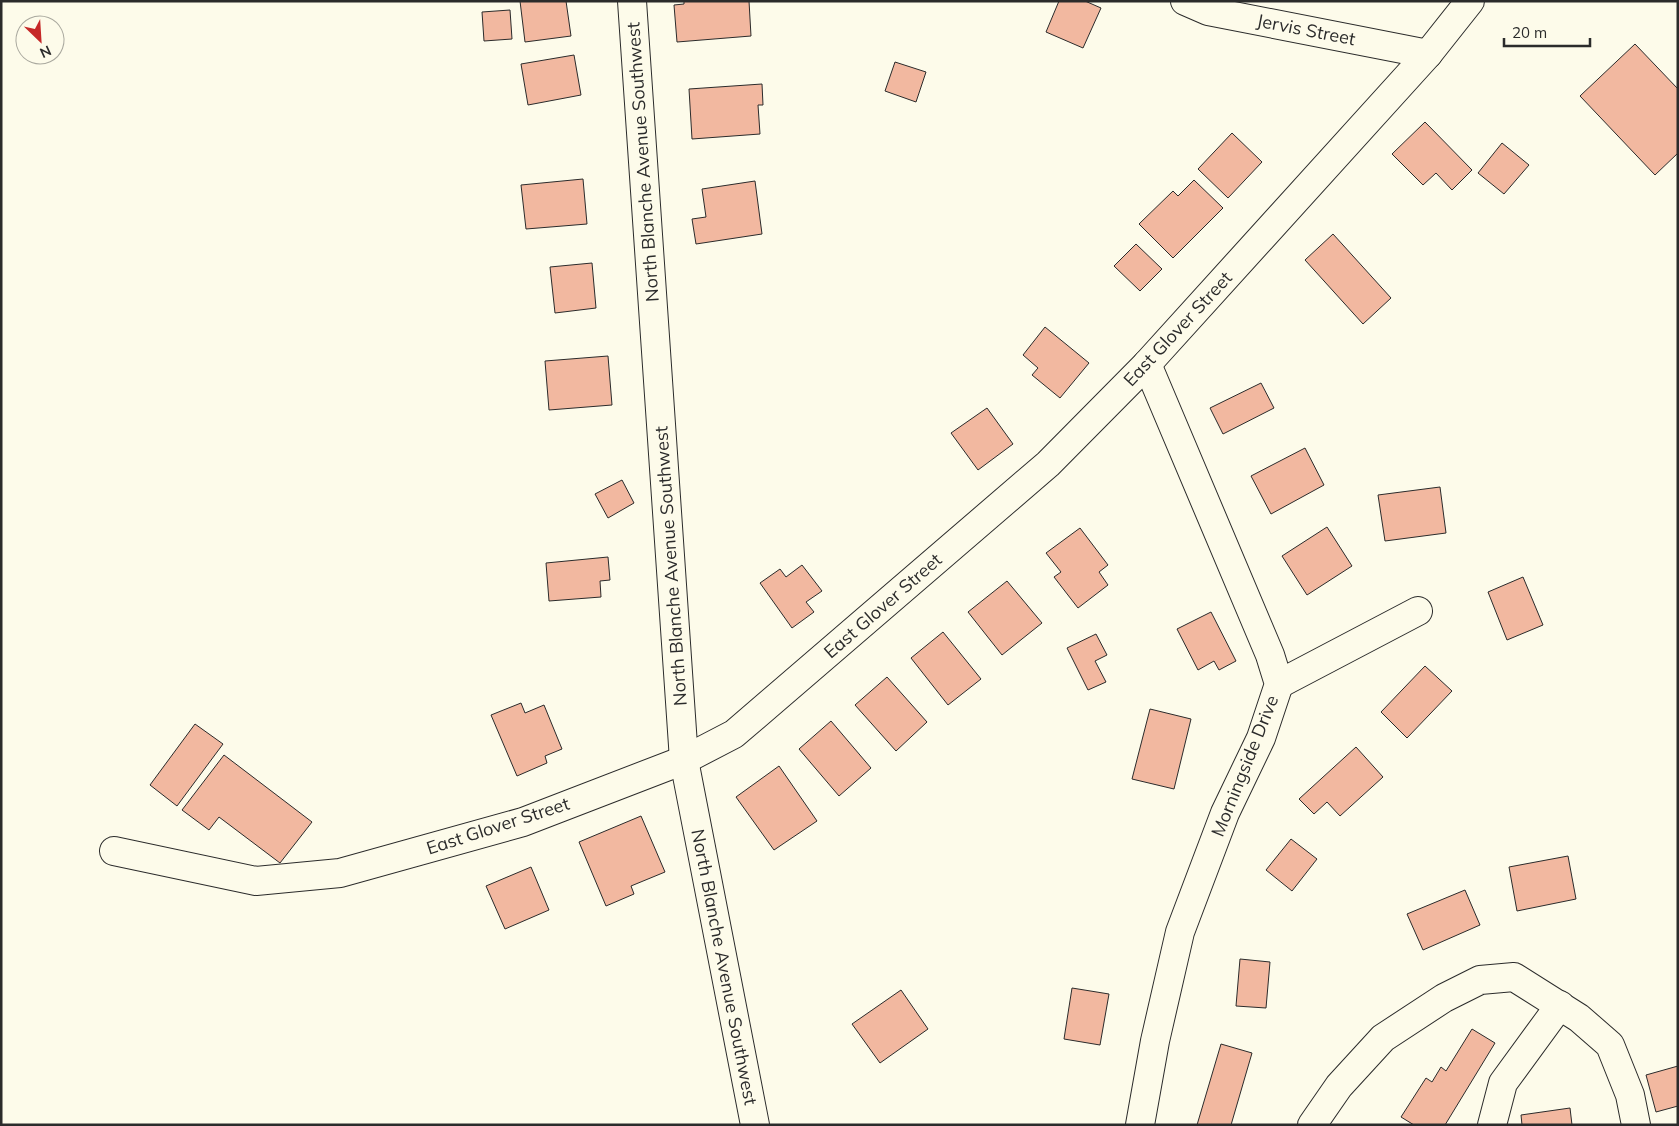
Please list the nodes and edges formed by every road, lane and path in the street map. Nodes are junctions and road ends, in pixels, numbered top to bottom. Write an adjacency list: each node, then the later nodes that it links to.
1 (632, 1): 8 (street, North Blanche Avenue Southwest)
2 (1185, 1): 4 (street, Jervis Street)
3 (1470, 1): 4 (street, East Glover Street)
4 (1428, 54): 5 (street, East Glover Street)
5 (1147, 364): 7 (street, Morningside Drive); 8 (street, East Glover Street)
6 (1418, 611): 7 (street)
7 (1279, 684): 13 (street, Morningside Drive)
8 (684, 760): 9 (street, East Glover Street); 12 (street, North Blanche Avenue Southwest)
9 (114, 851)
10 (1560, 1005): 11 (street); 14 (street); 17 (street)
11 (1500, 1091): 15 (street); 16 (street)
12 (755, 1125)
13 (1140, 1125)
14 (1312, 1125)
15 (1492, 1125)
16 (1499, 1125)
17 (1636, 1125)

